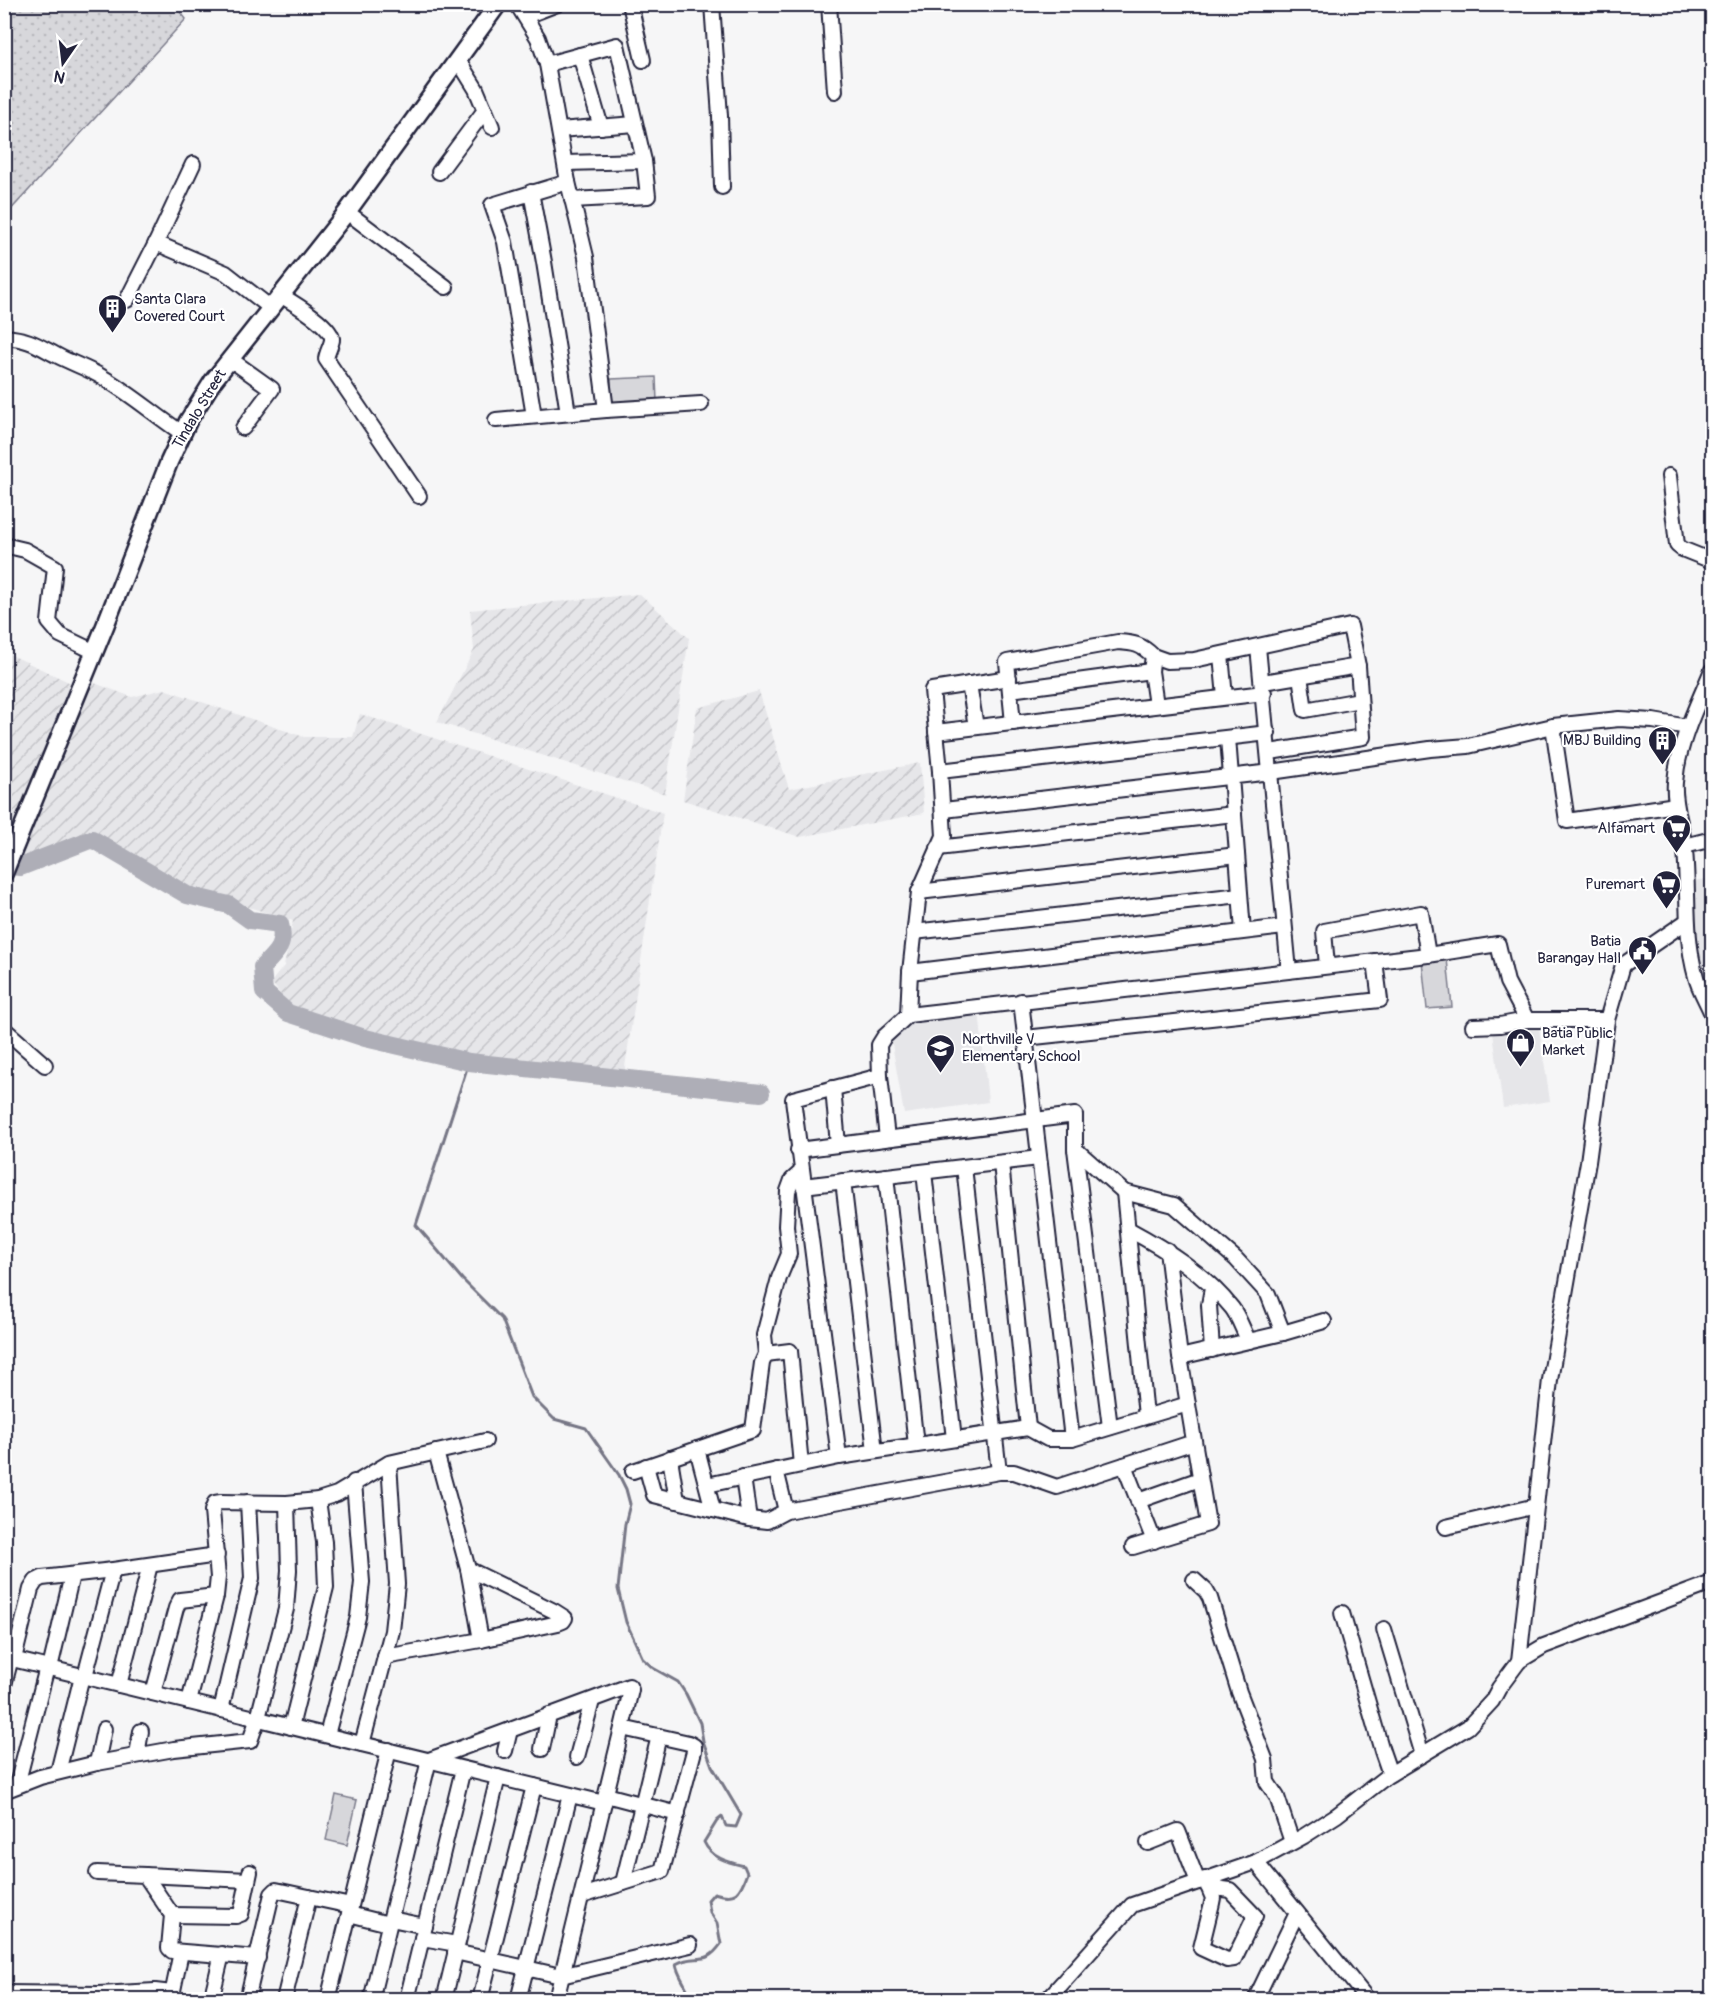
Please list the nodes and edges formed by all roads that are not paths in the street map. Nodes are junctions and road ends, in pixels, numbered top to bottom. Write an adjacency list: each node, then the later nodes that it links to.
1 (498, 4): 9 (main road, Tindalo Street)
2 (517, 4): 7 (street)
3 (557, 4): 7 (street)
4 (630, 4): 10 (street)
5 (712, 4): 23 (street)
6 (829, 4): 12 (street)
7 (526, 16): 11 (street)
8 (580, 55): 11 (street); 14 (street); 16 (street)
9 (458, 60): 13 (street); 26 (main road, Tindalo Street)
10 (643, 60)
11 (547, 64): 17 (street)
12 (835, 91)
13 (485, 110): 15 (street); 21 (street)
14 (635, 124): 16 (street); 18 (street)
15 (492, 127)
16 (601, 128): 17 (street)
17 (559, 130): 19 (street)
18 (644, 161): 19 (street); 25 (street)
19 (565, 163): 22 (street)
20 (193, 164): 27 (street)
21 (439, 172)
22 (568, 182): 24 (street); 25 (street)
23 (722, 187)
24 (531, 192): 35 (street); 36 (street)
25 (572, 200): 34 (street)
26 (347, 212): 28 (street); 30 (main road, Tindalo Street)
27 (156, 243): 29 (street); 30 (street)
28 (446, 286)
29 (127, 300)
30 (276, 302): 32 (main road, Tindalo Street); 41 (street)
31 (4, 337): 39 (street)
32 (230, 359): 38 (street); 39 (main road, Tindalo Street)
33 (701, 404): 34 (street)
34 (606, 410): 35 (street)
35 (568, 413): 36 (street)
36 (534, 416): 37 (street)
37 (496, 420)
38 (243, 428)
39 (182, 433): 45 (main road, Tindalo Street)
40 (1669, 476): 43 (street)
41 (419, 496)
42 (4, 545): 45 (street)
43 (1713, 561)
44 (1258, 647): 46 (street); 48 (street); 54 (street)
45 (95, 652): 76 (main road, Tindalo Street)
46 (1221, 655): 47 (street); 55 (street)
47 (1153, 656): 50 (street); 53 (street)
48 (1358, 666): 51 (street); 56 (street)
49 (1713, 670): 61 (street)
50 (1151, 671): 53 (street); 57 (street)
51 (1300, 676): 54 (street); 56 (street)
52 (969, 684): 53 (street); 60 (street); 62 (street)
53 (1009, 684): 58 (street)
54 (1263, 688): 55 (street); 63 (street)
55 (1225, 697): 57 (street)
56 (1360, 700): 65 (street)
57 (1156, 705): 58 (street)
58 (1013, 723): 60 (street)
59 (1553, 726): 61 (street); 67 (street); 69 (street)
60 (976, 727): 62 (street)
61 (1688, 727): 69 (street)
62 (936, 732): 66 (street)
63 (1268, 733): 64 (street); 65 (street)
64 (1228, 738): 66 (street); 68 (street)
65 (1269, 752): 67 (street)
66 (940, 771): 70 (street)
67 (1271, 772): 68 (street); 80 (street)
68 (1231, 777): 70 (street); 71 (street)
69 (1676, 805): 73 (street)
70 (944, 810): 74 (street)
71 (1234, 814): 74 (street); 75 (street)
72 (1713, 839): 73 (street)
73 (1685, 846): 79 (street)
74 (938, 848): 77 (street)
75 (1237, 855): 77 (street); 78 (street)
76 (4, 873)
77 (919, 892): 82 (street)
78 (1240, 895): 81 (street); 82 (street)
79 (1687, 921): 89 (street); 92 (street)
80 (1284, 927): 81 (street); 86 (street)
81 (1243, 931): 87 (street)
82 (914, 932): 87 (street)
83 (1428, 954): 84 (street); 85 (street); 91 (street)
84 (1375, 961): 85 (street); 95 (street)
85 (1327, 966): 86 (street)
86 (1289, 970): 88 (street)
87 (910, 972): 90 (street)
88 (1021, 1001): 90 (street); 95 (street)
89 (1713, 1014)
90 (908, 1015): 97 (street)
91 (1527, 1020): 92 (street); 93 (street)
92 (1607, 1020): 152 (street)
93 (1473, 1026)
94 (4, 1029): 96 (street)
95 (1025, 1038): 99 (street)
96 (45, 1065)
97 (879, 1076): 98 (street); 100 (street)
98 (833, 1088): 101 (street); 103 (street)
99 (1035, 1121): 100 (street); 102 (street); 104 (street)
100 (887, 1138): 101 (street)
101 (838, 1145): 103 (street)
102 (1075, 1149): 111 (street); 125 (street)
103 (798, 1150): 109 (street)
104 (1039, 1158): 105 (street); 129 (street)
105 (1001, 1163): 106 (street); 126 (street)
106 (964, 1167): 107 (street); 127 (street)
107 (924, 1172): 108 (street); 128 (street)
108 (886, 1176): 110 (street); 132 (street)
109 (802, 1179): 110 (street); 113 (street); 115 (street)
110 (843, 1181): 134 (street)
111 (1124, 1192): 112 (street); 118 (street)
112 (1128, 1229): 114 (street); 124 (street)
113 (811, 1249): 115 (street); 136 (street)
114 (1167, 1250): 116 (street); 122 (street)
115 (789, 1254): 121 (street)
116 (1212, 1288): 119 (street); 120 (street)
117 (1324, 1322): 118 (street)
118 (1283, 1334): 119 (street)
119 (1249, 1341): 120 (street)
120 (1212, 1350): 122 (street)
121 (766, 1354): 133 (street); 139 (street)
122 (1180, 1357): 123 (street)
123 (1188, 1404): 124 (street); 131 (street)
124 (1146, 1416): 125 (street)
125 (1110, 1427): 129 (street)
126 (1028, 1428): 127 (street); 129 (street)
127 (995, 1433): 128 (street); 142 (street)
128 (954, 1439): 132 (street)
129 (1072, 1439)
130 (485, 1441): 135 (street)
131 (1194, 1442): 140 (street); 144 (street)
132 (916, 1445): 134 (street)
133 (697, 1449): 137 (street); 146 (street)
134 (875, 1451): 136 (street)
135 (436, 1452): 138 (street); 161 (street)
136 (839, 1457): 139 (street)
137 (670, 1458): 148 (street); 148 (street)
138 (389, 1463): 145 (street); 170 (street)
139 (801, 1465): 141 (street)
140 (1124, 1465): 142 (street); 149 (street)
141 (776, 1470): 143 (street); 154 (street)
142 (999, 1472): 154 (street)
143 (743, 1477): 146 (street); 155 (street)
144 (1200, 1479): 149 (street); 157 (street)
145 (354, 1482): 147 (street); 188 (street)
146 (707, 1485): 153 (street)
147 (318, 1500): 151 (street); 183 (street)
148 (677, 1501): 153 (street)
149 (1138, 1501): 157 (street)
150 (248, 1502): 151 (street); 159 (street); 180 (street)
151 (286, 1503): 182 (street)
152 (1536, 1506): 156 (street); 172 (street)
153 (713, 1510): 155 (street)
154 (786, 1511): 155 (street)
155 (749, 1519)
156 (1446, 1527)
157 (1154, 1541): 158 (street)
158 (1133, 1547)
159 (217, 1555): 160 (street); 166 (street)
160 (150, 1565): 162 (street); 176 (street)
161 (468, 1569): 169 (street); 169 (street)
162 (113, 1570): 163 (street); 174 (street)
163 (72, 1575): 171 (street); 173 (street)
164 (1194, 1580): 209 (street)
165 (1713, 1583): 172 (street)
166 (216, 1596): 177 (street); 179 (street)
167 (1342, 1613): 201 (street)
168 (1384, 1629): 195 (street)
169 (481, 1640): 170 (street)
170 (386, 1657): 190 (street)
171 (10, 1658): 173 (street); 175 (street)
172 (1519, 1661): 195 (street)
173 (48, 1667): 174 (street); 204 (street)
174 (84, 1676): 176 (street); 200 (street)
175 (4, 1685)
176 (119, 1685): 177 (street)
177 (153, 1693): 179 (street)
178 (592, 1701): 181 (street); 184 (street); 196 (street)
179 (189, 1702): 180 (street)
180 (221, 1710): 182 (street)
181 (549, 1715): 186 (street); 191 (street)
182 (258, 1718): 183 (street); 194 (street)
183 (291, 1727): 188 (street)
184 (622, 1728): 189 (street); 206 (street)
185 (104, 1729): 198 (street)
186 (510, 1730): 193 (street); 197 (street)
187 (141, 1731): 194 (street)
188 (327, 1735): 190 (street)
189 (659, 1736): 207 (street); 208 (street)
190 (362, 1744): 192 (street)
191 (542, 1749)
192 (389, 1750): 197 (street); 218 (street)
193 (505, 1751)
194 (136, 1755): 198 (street)
195 (1422, 1755): 201 (street)
196 (577, 1757)
197 (429, 1760): 199 (street); 221 (street)
198 (97, 1763): 200 (street)
199 (463, 1769): 202 (street); 222 (street)
200 (58, 1772): 204 (street)
201 (1390, 1774): 209 (street)
202 (498, 1777): 203 (street); 224 (street)
203 (534, 1786): 205 (street); 228 (street)
204 (11, 1788)
205 (570, 1795): 206 (street); 229 (street)
206 (605, 1799): 207 (street); 216 (street)
207 (642, 1805): 208 (street); 214 (street)
208 (678, 1814): 214 (street)
209 (1292, 1842): 211 (street)
210 (1148, 1843): 215 (street)
211 (1256, 1862): 215 (street); 219 (street)
212 (97, 1873): 213 (street)
213 (145, 1875): 220 (street); 220 (street)
214 (622, 1883): 216 (street)
215 (1204, 1883): 215 (street); 237 (street)
216 (582, 1896): 230 (street)
217 (309, 1898): 218 (street); 227 (street); 240 (street)
218 (350, 1910): 221 (street); 241 (street)
219 (1297, 1912): 248 (street); 249 (street)
220 (172, 1915): 225 (street)
221 (390, 1922): 222 (street); 242 (street)
222 (423, 1932): 224 (street); 243 (street)
223 (690, 1945): 230 (street)
224 (456, 1948): 228 (street); 244 (street)
225 (182, 1952): 226 (street); 233 (street)
226 (222, 1954): 227 (street); 238 (street)
227 (258, 1958): 239 (street)
228 (490, 1959): 229 (street); 245 (street)
229 (526, 1967): 230 (street); 246 (street)
230 (561, 1976): 247 (street)
231 (4, 1993): 234 (street)
232 (136, 1995): 233 (street); 236 (street)
233 (172, 1996)
234 (24, 1997): 235 (street)
235 (60, 1997): 236 (street)
236 (98, 1997)
237 (1054, 1998)
238 (211, 2000)
239 (247, 2000)
240 (284, 2000)
241 (328, 2000)
242 (371, 2000)
243 (407, 2000)
244 (444, 2000)
245 (480, 2000)
246 (518, 2000)
247 (555, 2000)
248 (1255, 2000)
249 (1368, 2000)

